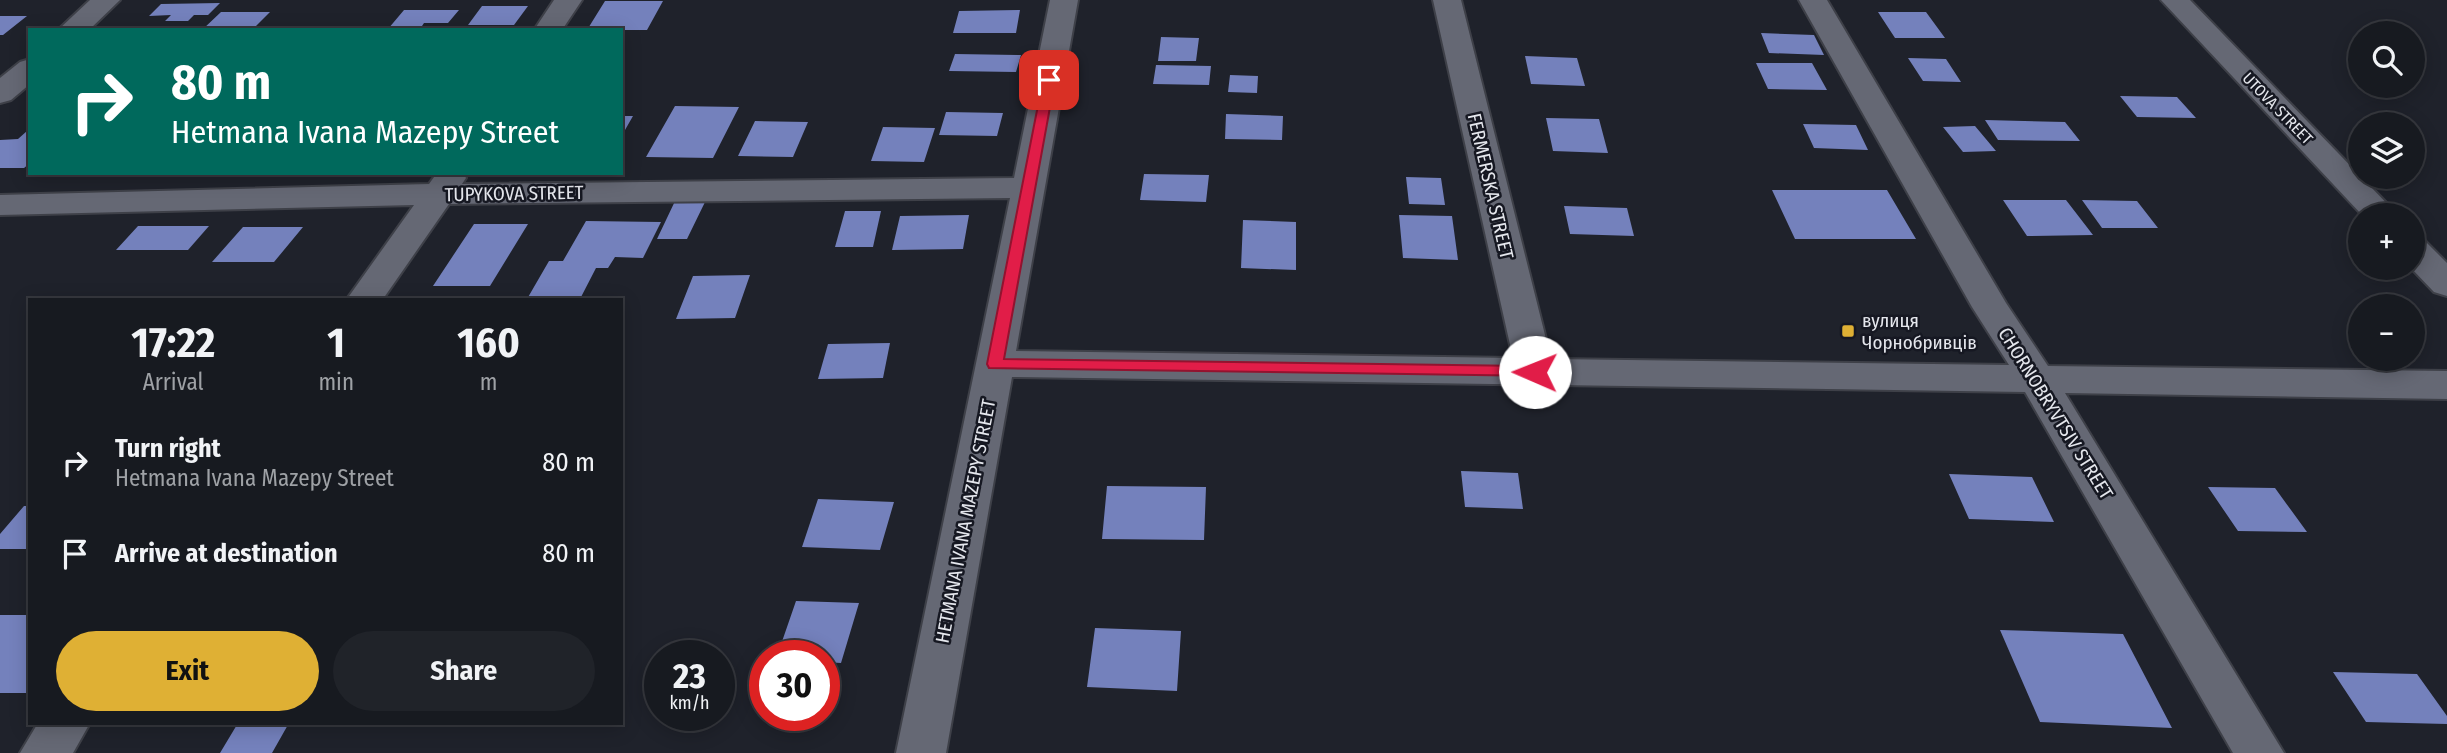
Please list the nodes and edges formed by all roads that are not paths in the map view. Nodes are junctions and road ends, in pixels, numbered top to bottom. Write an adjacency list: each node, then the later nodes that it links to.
1 (106, 0): 7 (street)
2 (568, 0): 8 (street)
3 (1064, 0): 12 (street, HETMANA IVANA MAZEPY STREET)
4 (1447, 0): 19 (street, FERMERSKA STREET)
5 (1813, 0): 20 (street, CHORNOBRYVTSIV STREET)
6 (2175, 0): 13 (street, UTOVA STREET)
7 (74, 28)
8 (549, 28)
9 (28, 70): 10 (street)
10 (0, 94)
11 (446, 184): 12 (street, TUPYKOVA STREET); 14 (street, TUPYKOVA STREET); 17 (street)
12 (1028, 188): 18 (street, HETMANA IVANA MAZEPY STREET)
13 (2370, 203)
14 (0, 205)
15 (2425, 261): 16 (street)
16 (2447, 284)
17 (366, 298)
18 (995, 364): 19 (street); 24 (street, HETMANA IVANA MAZEPY STREET)
19 (1535, 372): 20 (street)
20 (2037, 379): 21 (street); 25 (street, CHORNOBRYVTSIV STREET)
21 (2447, 385)
22 (65, 725): 23 (street)
23 (45, 753)
24 (921, 753)
25 (2259, 753)

